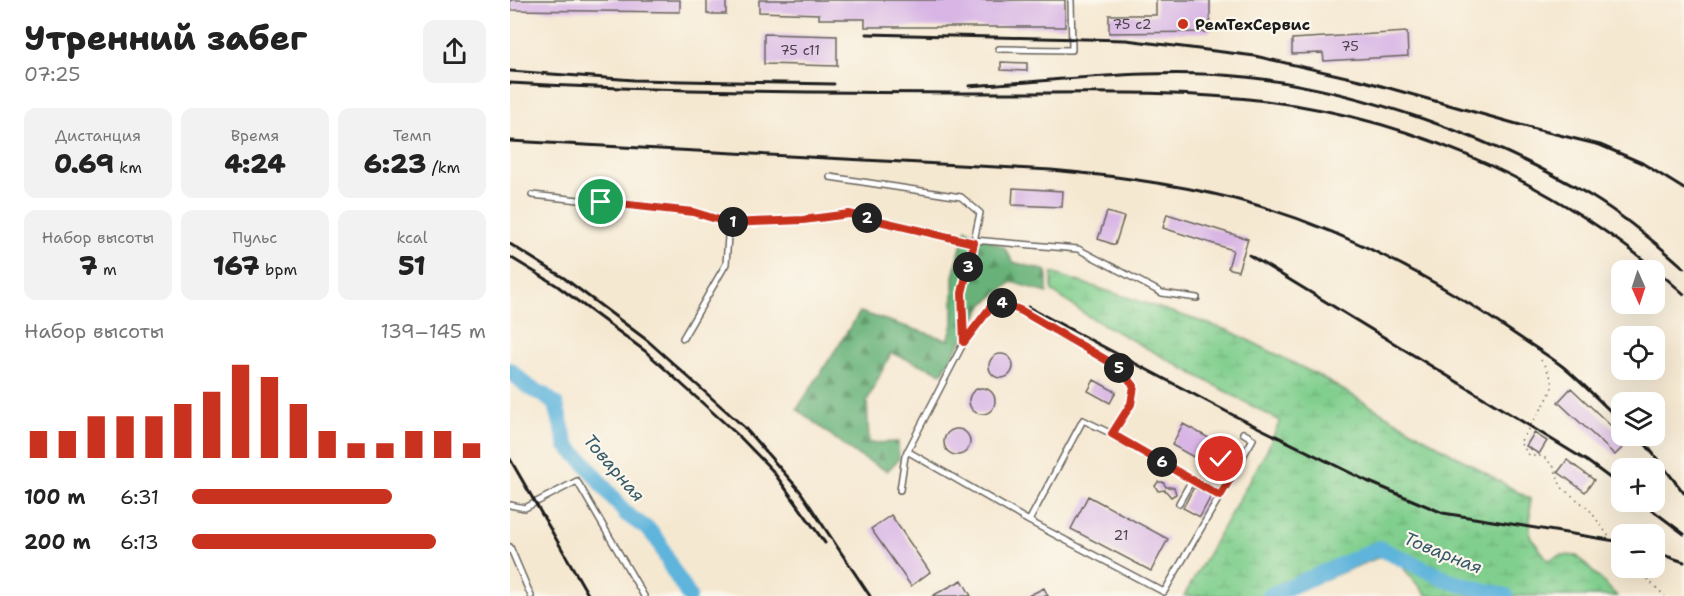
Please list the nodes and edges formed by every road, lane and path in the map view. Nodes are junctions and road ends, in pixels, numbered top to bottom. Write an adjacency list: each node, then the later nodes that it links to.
1 (1071, 0): 2 (lane)
2 (999, 49)
3 (830, 177): 6 (lane)
4 (532, 195): 5 (lane)
5 (729, 223): 6 (lane); 8 (lane)
6 (974, 241): 7 (lane); 9 (lane)
7 (1197, 298)
8 (683, 338)
9 (964, 342): 12 (lane); 13 (lane)
10 (1541, 360): 22 (path)
11 (1243, 433): 15 (lane)
12 (1112, 434): 16 (lane); 21 (lane)
13 (907, 452): 17 (lane); 21 (lane)
14 (1221, 459): 15 (lane)
15 (1237, 467): 18 (lane)
16 (1192, 480): 18 (lane); 19 (lane)
17 (900, 490)
18 (1220, 496): 21 (lane)
19 (1179, 503)
20 (510, 505): 26 (lane)
21 (1029, 521)
22 (1611, 539)
23 (510, 547): 25 (lane)
24 (1646, 578): 27 (path)
25 (531, 596)
26 (644, 596)
27 (1665, 596)

